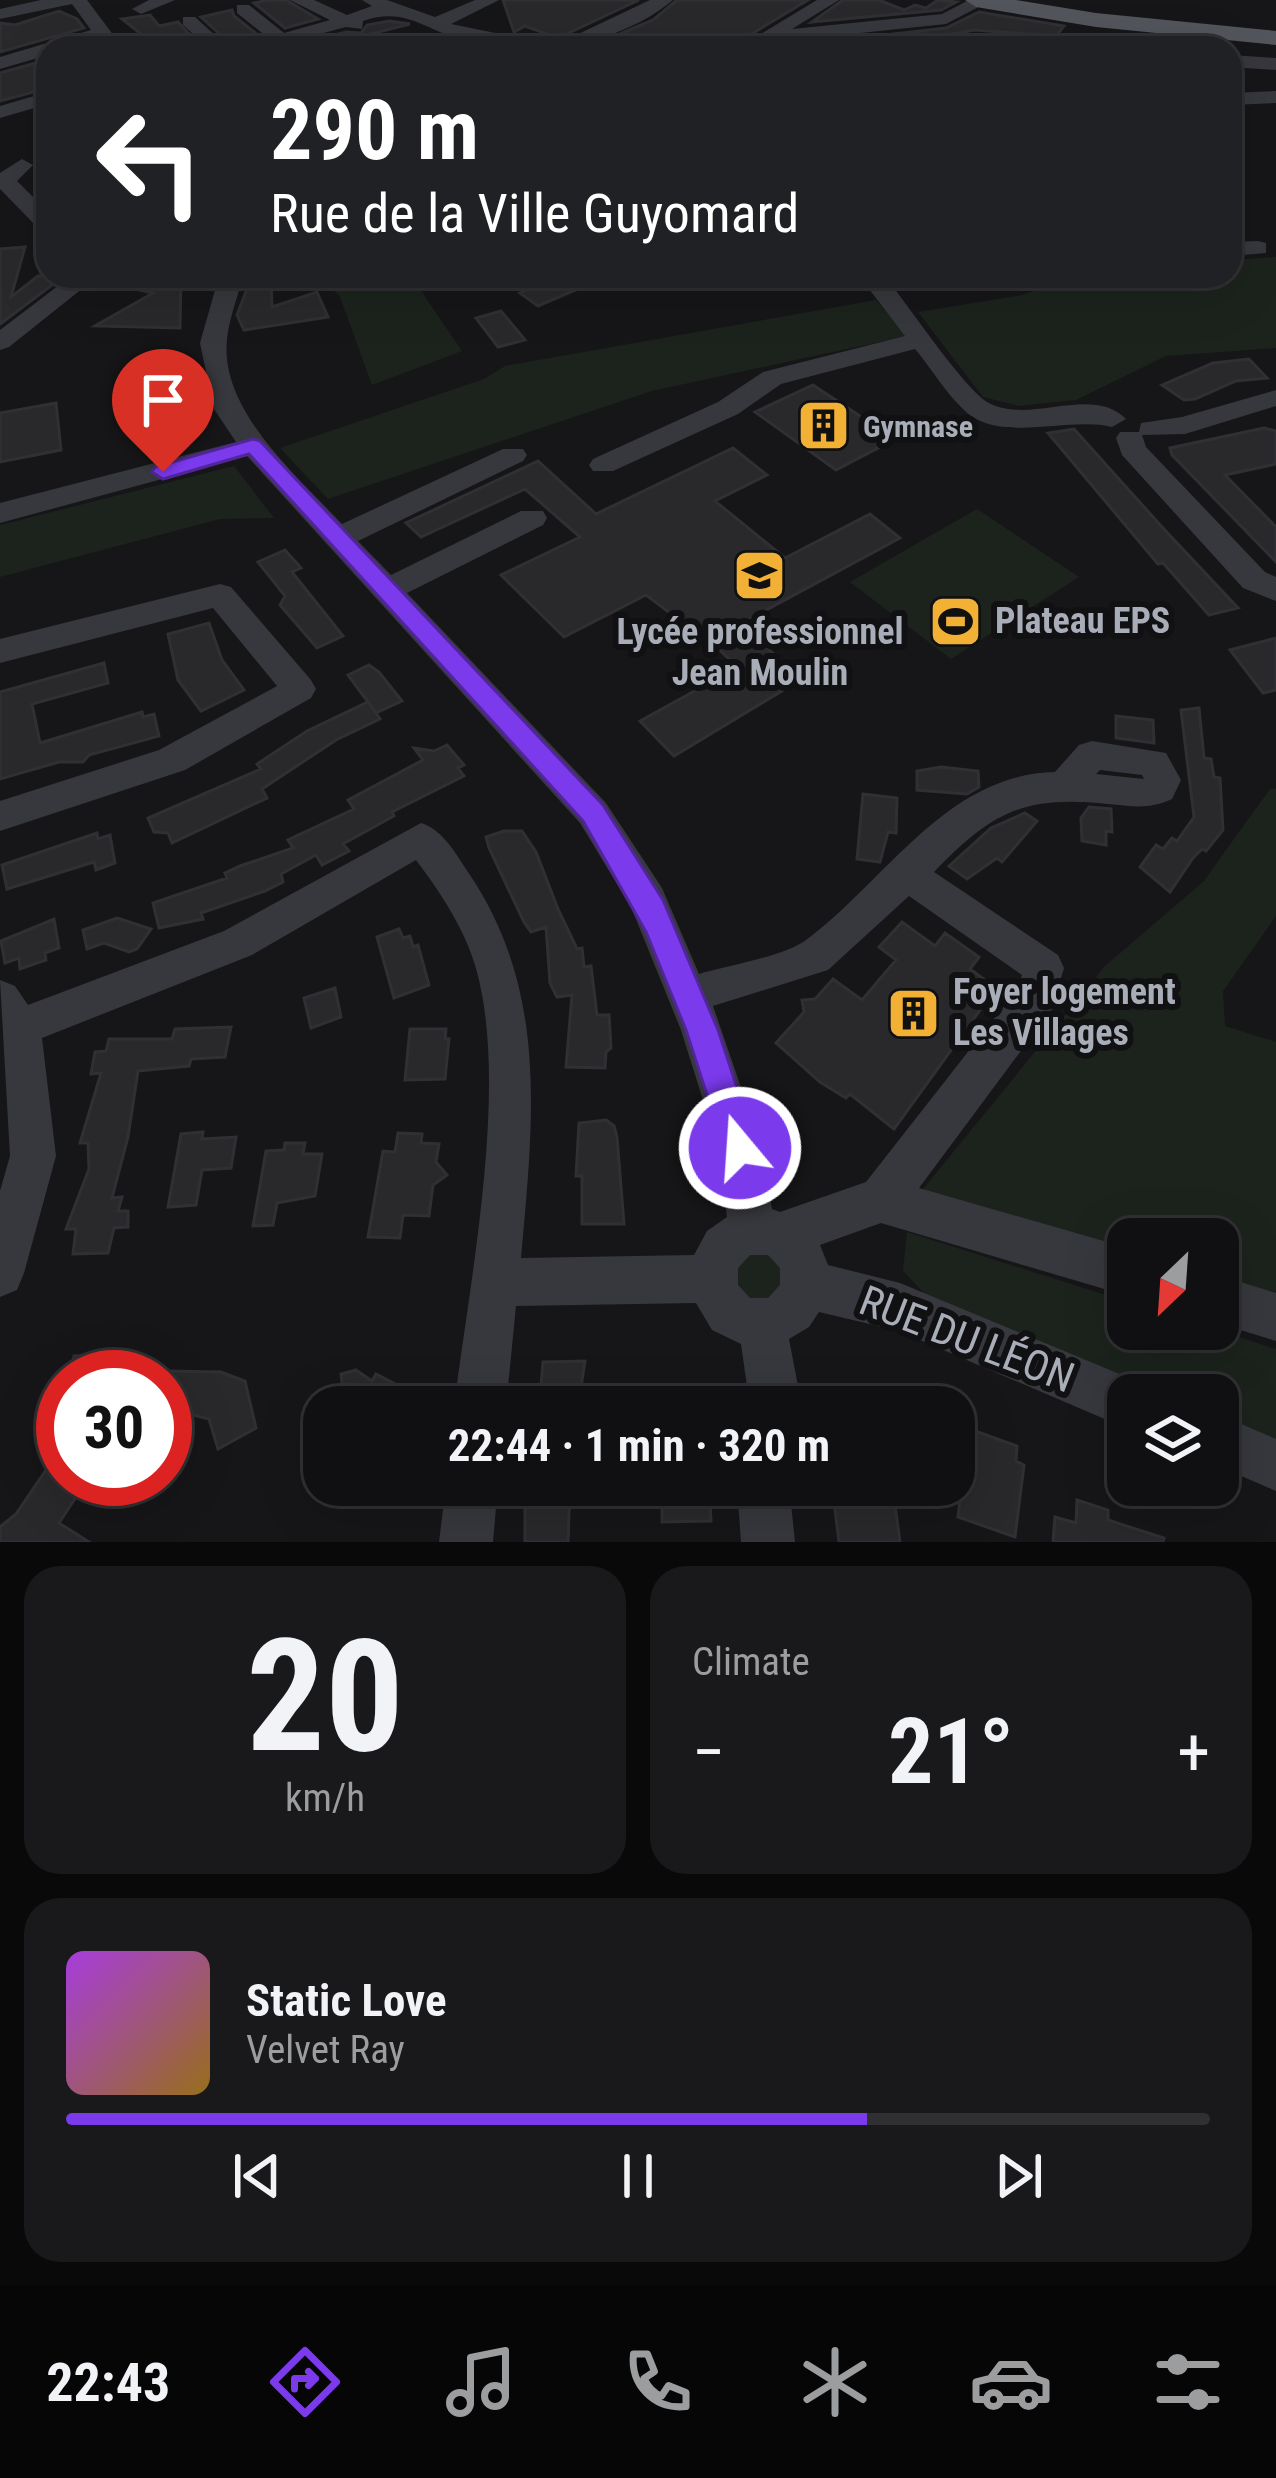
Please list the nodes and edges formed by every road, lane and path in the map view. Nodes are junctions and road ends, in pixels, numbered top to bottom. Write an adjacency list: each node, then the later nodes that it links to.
1 (66, 0): 13 (street)
2 (78, 0): 18 (street)
3 (167, 0): 9 (street); 11 (street)
4 (299, 0): 15 (street)
5 (490, 0): 16 (street)
6 (664, 0): 23 (street)
7 (830, 0): 24 (street)
8 (979, 1): 25 (street); 26 (main road)
9 (179, 2)
10 (379, 3): 15 (street); 16 (street)
11 (141, 9)
12 (243, 9): 20 (street)
13 (0, 14)
14 (189, 21): 19 (street)
15 (347, 21): 17 (street); 21 (street)
16 (433, 25): 22 (street)
17 (376, 34)
18 (105, 36)
19 (206, 36)
20 (277, 36)
21 (292, 36)
22 (464, 36)
23 (588, 36)
24 (767, 36)
25 (776, 36)
26 (1276, 38)
27 (36, 52): 29 (street)
28 (1242, 62): 30 (street)
29 (0, 63)
30 (1276, 64)
31 (1276, 97): 32 (street)
32 (1242, 98)
33 (36, 101): 34 (street)
34 (1, 110)
35 (36, 160): 36 (street)
36 (36, 213)
37 (1258, 248): 38 (street)
38 (1242, 249)
39 (70, 288): 43 (street)
40 (228, 288): 46 (street)
41 (881, 288): 42 (street)
42 (922, 339): 45 (street); 48 (street)
43 (0, 342)
44 (1274, 400): 45 (street)
45 (1131, 429): 53 (street)
46 (253, 446): 49 (street); 51 (street)
47 (512, 455): 51 (street)
48 (603, 465)
49 (0, 513)
50 (532, 518): 52 (street)
51 (340, 537): 52 (street)
52 (388, 589): 58 (street)
53 (1276, 590)
54 (0, 651): 56 (street)
55 (1066, 784): 57 (street)
56 (0, 817)
57 (908, 874): 58 (street); 60 (street)
58 (688, 995): 61 (street)
59 (10, 1013): 63 (street); 65 (street)
60 (881, 1200): 61 (street); 62 (street)
61 (766, 1233): 64 (street); 66 (street)
62 (1107, 1266)
63 (0, 1273)
64 (712, 1279): 65 (street); 69 (street)
65 (492, 1282): 70 (street)
66 (804, 1284): 69 (street); 72 (street, RUE DU LÉON)
67 (1239, 1305): 68 (street)
68 (1276, 1316)
69 (762, 1324): 71 (street)
70 (482, 1386)
71 (772, 1386)
72 (1107, 1393)
73 (1239, 1449): 74 (street)
74 (1276, 1465)
75 (470, 1506): 77 (street)
76 (765, 1506): 78 (street)
77 (466, 1542)
78 (768, 1542)

